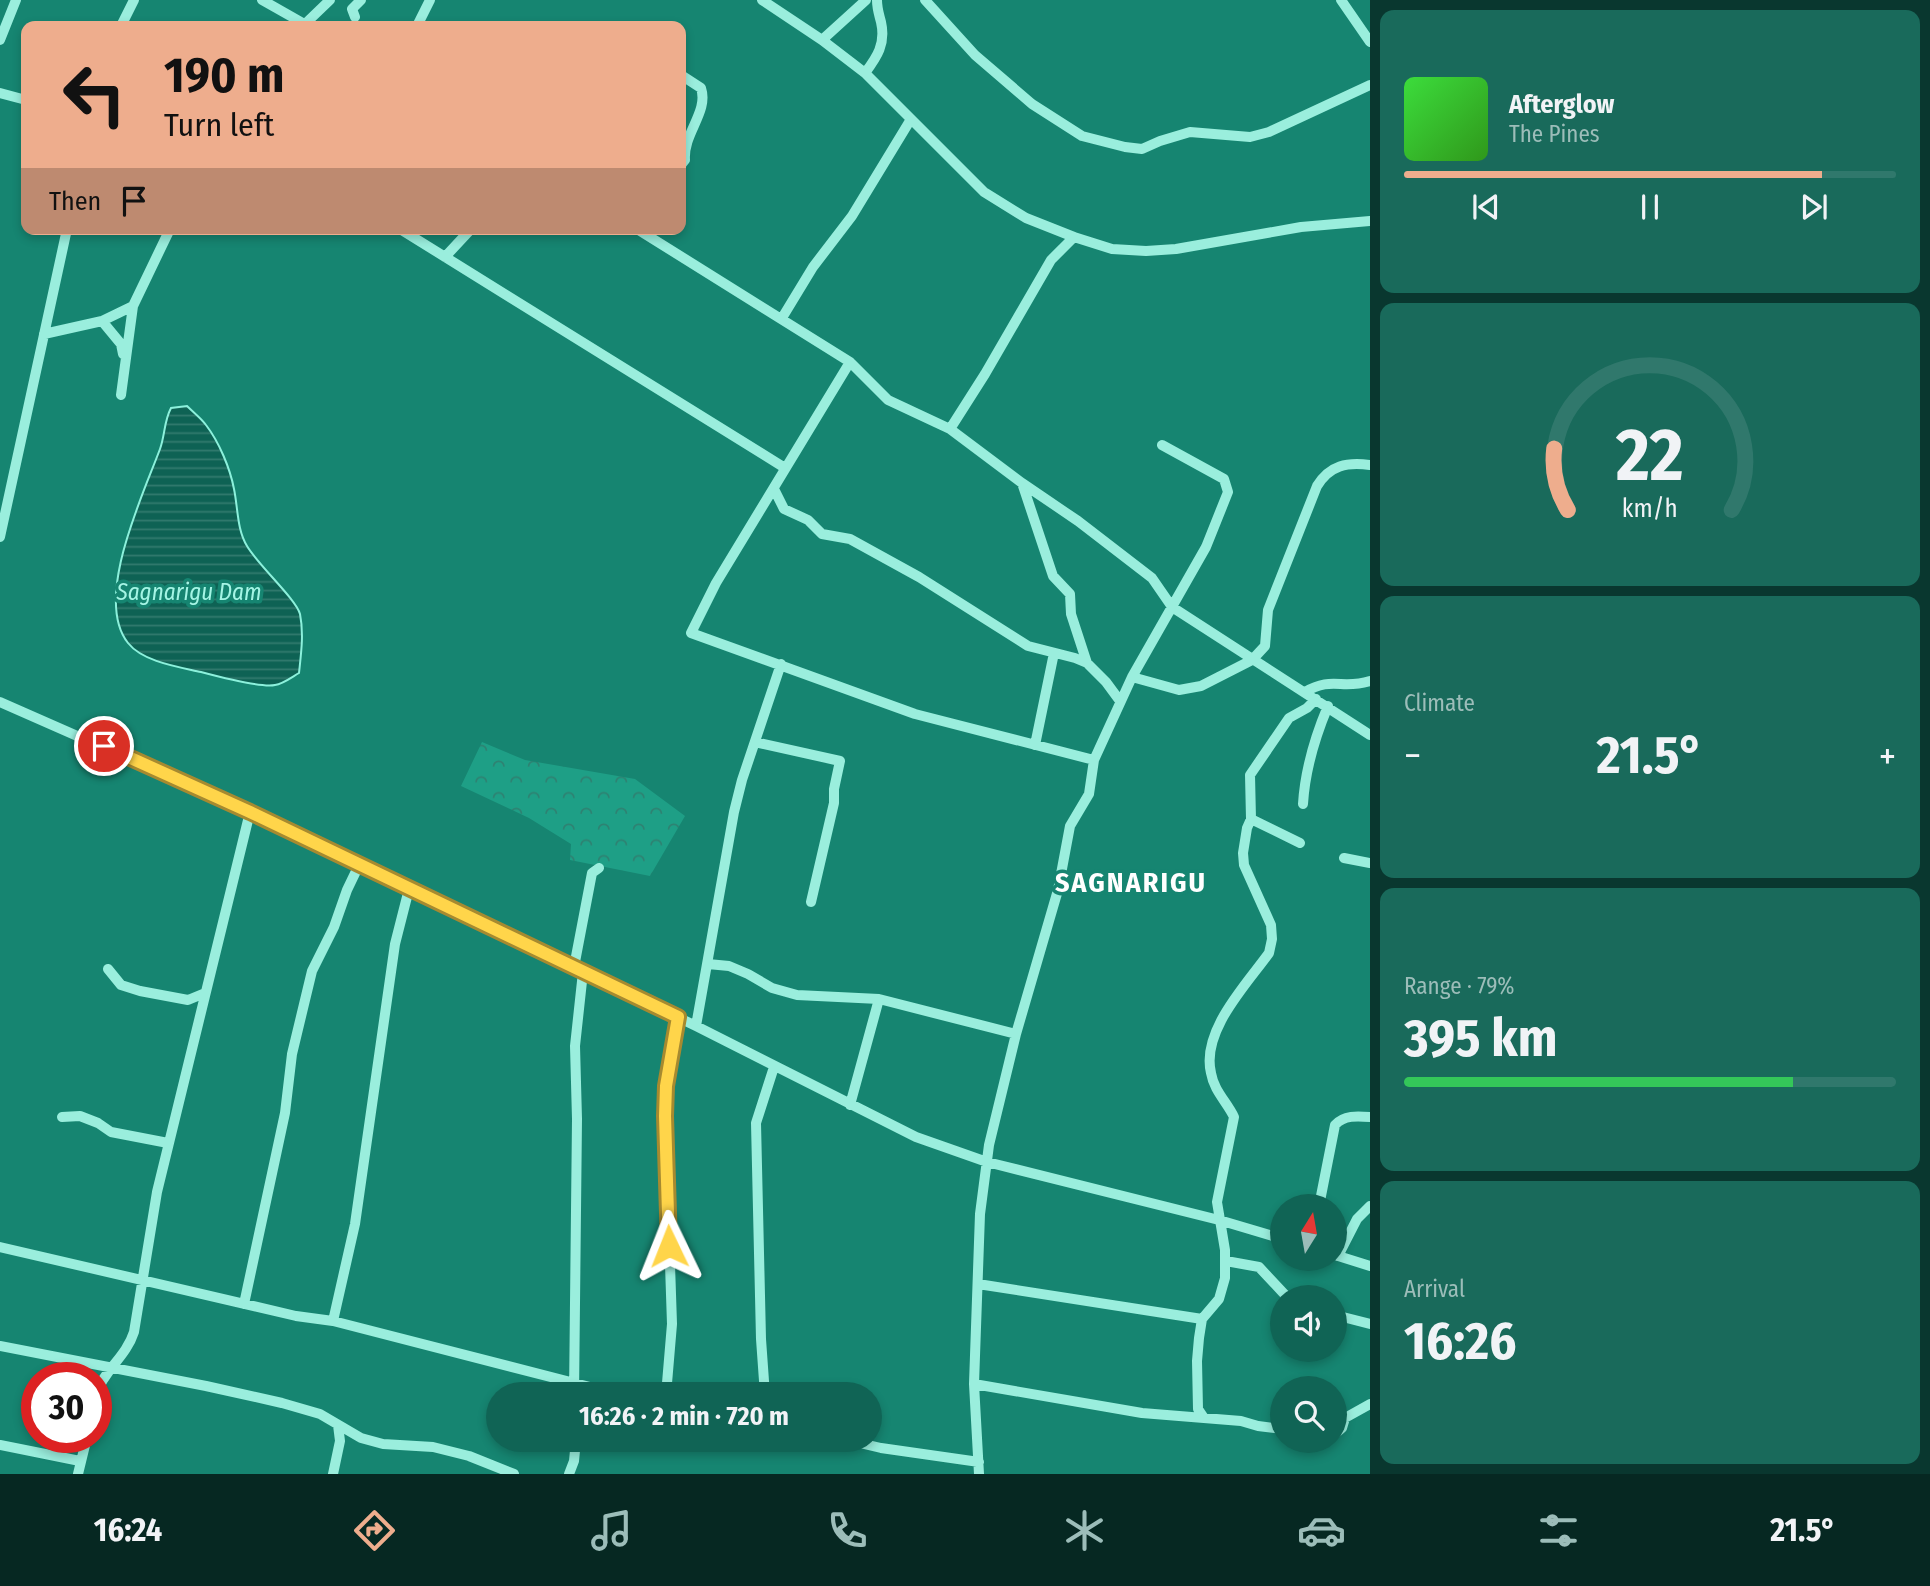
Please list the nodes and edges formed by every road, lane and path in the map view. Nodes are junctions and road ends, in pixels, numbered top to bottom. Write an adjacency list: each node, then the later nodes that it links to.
1 (16, 0): 17 (street)
2 (134, 0): 13 (street)
3 (262, 0): 14 (street)
4 (330, 0): 15 (street)
5 (360, 0): 12 (street)
6 (429, 0): 16 (street)
7 (762, 0): 18 (street)
8 (866, 0): 18 (street)
9 (877, 0): 20 (street)
10 (925, 0): 22 (street)
11 (1341, 0): 19 (street)
12 (355, 17)
13 (124, 21)
14 (299, 21)
15 (310, 21)
16 (419, 21)
17 (0, 40)
18 (822, 40): 20 (street)
19 (1370, 42)
20 (865, 73): 25 (street)
21 (686, 78): 26 (street)
22 (1370, 85)
23 (0, 93): 24 (street)
24 (21, 99)
25 (911, 119): 33 (street); 36 (street)
26 (686, 144)
27 (1370, 220): 33 (street)
28 (66, 235): 38 (street)
29 (167, 235): 35 (street)
30 (410, 235): 34 (street)
31 (465, 235): 34 (street)
32 (647, 235): 36 (street)
33 (1074, 237): 42 (street)
34 (445, 257): 45 (street)
35 (133, 306): 37 (street); 39 (street)
36 (782, 318): 40 (street)
37 (102, 321): 38 (street); 39 (street)
38 (44, 334): 48 (street)
39 (124, 362): 41 (street)
40 (850, 362): 42 (street); 45 (street)
41 (121, 395)
42 (950, 429): 46 (street)
43 (1162, 445): 49 (street)
44 (1370, 465): 51 (street)
45 (785, 468): 47 (street)
46 (1022, 483): 49 (street); 52 (street)
47 (774, 489): 50 (street); 53 (street)
48 (0, 537)
49 (1172, 607): 51 (street); 54 (street)
50 (1054, 653): 52 (street); 63 (street)
51 (1252, 660): 54 (street); 56 (street)
52 (1087, 663): 58 (street)
53 (781, 664): 62 (street); 63 (street)
54 (1132, 677): 58 (street)
55 (1370, 681): 56 (street)
56 (1305, 692): 57 (street)
57 (1316, 699): 60 (street); 67 (street)
58 (1120, 701): 64 (street)
59 (0, 702): 66 (street)
60 (1328, 706): 61 (street); 65 (street)
61 (1370, 735)
62 (755, 742): 74 (street); 75 (street)
63 (1035, 745): 64 (street)
64 (1094, 760): 82 (street)
65 (1303, 804)
66 (250, 812): 71 (street); 78 (street)
67 (1251, 819): 68 (street); 91 (street)
68 (1300, 843)
69 (1344, 858): 70 (street)
70 (1370, 863)
71 (359, 865): 73 (street); 101 (street)
72 (599, 868): 77 (street)
73 (409, 888): 77 (street); 104 (street)
74 (811, 902)
75 (708, 964): 79 (street); 81 (street)
76 (108, 969): 78 (street)
77 (579, 970): 80 (street); 111 (street)
78 (205, 993): 87 (street)
79 (879, 999): 82 (street); 84 (street)
80 (678, 1017): 81 (street); 112 (street)
81 (696, 1026): 83 (street)
82 (1016, 1034): 88 (street)
83 (774, 1067): 84 (street); 113 (street)
84 (850, 1105): 88 (street)
85 (62, 1117): 87 (street)
86 (1370, 1117): 89 (street)
87 (168, 1143): 98 (street)
88 (987, 1161): 91 (street); 99 (street)
89 (1321, 1194)
90 (1370, 1206): 92 (street)
91 (1219, 1220): 93 (street); 96 (street)
92 (1348, 1234)
93 (1270, 1235)
94 (0, 1247): 98 (street)
95 (1348, 1259): 97 (street)
96 (1226, 1261): 100 (street); 103 (street)
97 (1370, 1266)
98 (142, 1279): 101 (street); 108 (street)
99 (978, 1284): 103 (street); 114 (street)
100 (1276, 1285)
101 (244, 1304): 104 (street)
102 (1347, 1318): 105 (street)
103 (1202, 1320): 117 (street)
104 (333, 1321): 110 (street)
105 (1370, 1324)
106 (0, 1346): 107 (street)
107 (81, 1362)
108 (112, 1367)
109 (112, 1368): 118 (street)
110 (569, 1382)
111 (573, 1382)
112 (667, 1382)
113 (764, 1382)
114 (974, 1384): 117 (street); 125 (street)
115 (1370, 1404): 116 (street)
116 (1347, 1417)
117 (1204, 1418): 119 (street)
118 (338, 1425): 127 (street); 128 (street)
119 (1270, 1427)
120 (0, 1445): 124 (street)
121 (882, 1448): 125 (street)
122 (575, 1452): 129 (street)
123 (82, 1453): 124 (street)
124 (80, 1461): 126 (street)
125 (979, 1462): 130 (street)
126 (78, 1474)
127 (334, 1474)
128 (514, 1474)
129 (569, 1474)
130 (979, 1474)

